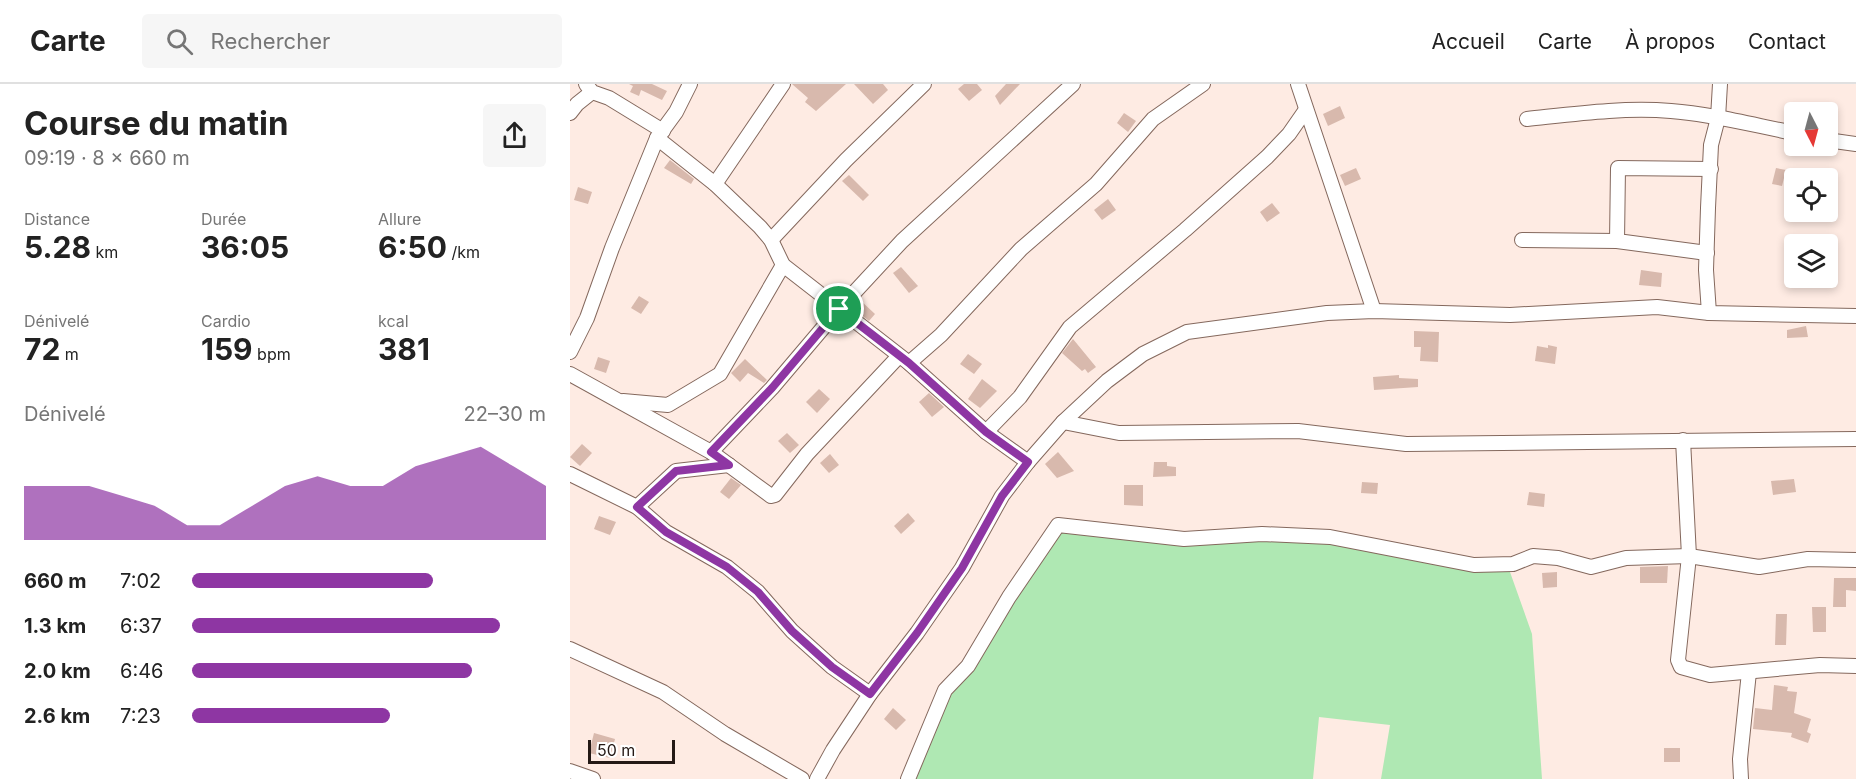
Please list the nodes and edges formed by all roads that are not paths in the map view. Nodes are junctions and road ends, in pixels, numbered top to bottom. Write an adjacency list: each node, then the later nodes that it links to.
1 (690, 84): 14 (street)
2 (783, 84): 18 (street)
3 (924, 84): 19 (street)
4 (1073, 84): 24 (street)
5 (1203, 84): 29 (street)
6 (1298, 84): 9 (street)
7 (1720, 84): 11 (street)
8 (589, 88): 10 (street); 14 (street)
9 (1305, 111): 25 (street); 33 (street)
10 (570, 113)
11 (1718, 118): 12 (street); 13 (street); 17 (street)
12 (1527, 119)
13 (1784, 131)
14 (660, 134): 18 (street); 28 (street)
15 (1838, 142): 16 (street)
16 (1856, 144)
17 (1712, 169): 21 (street); 22 (street)
18 (715, 184): 19 (street)
19 (771, 240): 23 (street)
20 (1522, 240): 21 (street)
21 (1617, 241): 22 (street)
22 (1707, 254): 26 (street)
23 (783, 265): 24 (street); 31 (street)
24 (839, 309): 29 (street); 36 (street)
25 (1374, 311): 26 (street); 32 (street)
26 (1709, 314): 27 (street)
27 (1856, 316)
28 (570, 352)
29 (904, 360): 33 (street); 38 (street)
30 (570, 374): 31 (street)
31 (618, 400): 36 (street)
32 (1063, 422): 35 (street); 37 (street)
33 (986, 432): 37 (street)
34 (1856, 439): 35 (street)
35 (1683, 440): 41 (street)
36 (711, 452): 38 (street)
37 (1028, 462): 46 (street)
38 (729, 465): 40 (street)
39 (570, 474): 40 (street)
40 (637, 507): 46 (street)
41 (1689, 556): 42 (street); 45 (street); 51 (street)
42 (1856, 560)
43 (570, 649): 49 (street)
44 (1856, 666): 45 (street)
45 (1749, 672): 52 (street)
46 (870, 694): 50 (street)
47 (570, 771): 48 (street)
48 (593, 779)
49 (802, 779)
50 (817, 779)
51 (908, 779)
52 (1741, 779)

